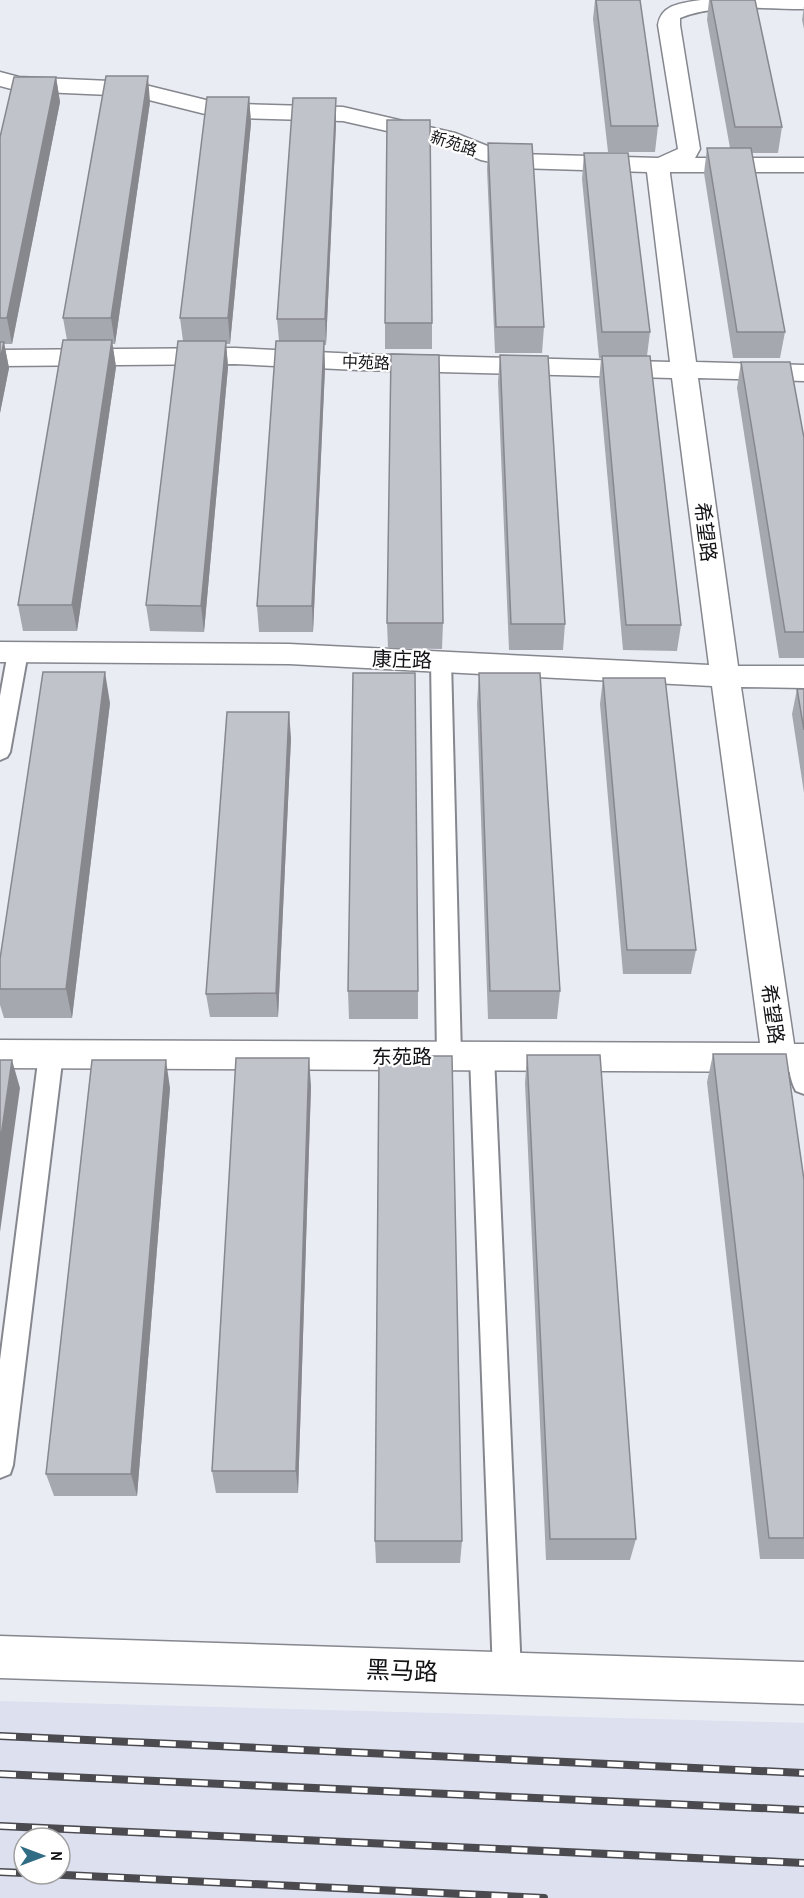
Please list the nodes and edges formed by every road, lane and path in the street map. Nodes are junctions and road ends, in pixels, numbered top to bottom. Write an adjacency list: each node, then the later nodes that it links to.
1 (804, 3): 3 (street)
2 (0, 79): 3 (street, 新苑路)
3 (662, 165): 4 (street, 新苑路); 6 (street, 希望路)
4 (804, 165)
5 (0, 358): 6 (street, 中苑路)
6 (685, 372): 7 (street, 中苑路); 10 (street, 希望路)
7 (804, 373)
8 (9, 652): 9 (street, 康庄路); 12 (lane)
9 (441, 660): 10 (street, 康庄路); 15 (lane)
10 (725, 676): 11 (street, 康庄路); 16 (street, 希望路)
11 (804, 677)
12 (0, 752)
13 (0, 1054): 14 (street, 东苑路)
14 (51, 1054): 15 (street, 东苑路); 17 (lane)
15 (465, 1056): 16 (street, 东苑路); 19 (lane)
16 (797, 1064)
17 (0, 1465)
18 (0, 1657): 19 (street, 黑马路)
19 (507, 1673): 20 (street, 黑马路)
20 (804, 1683)

